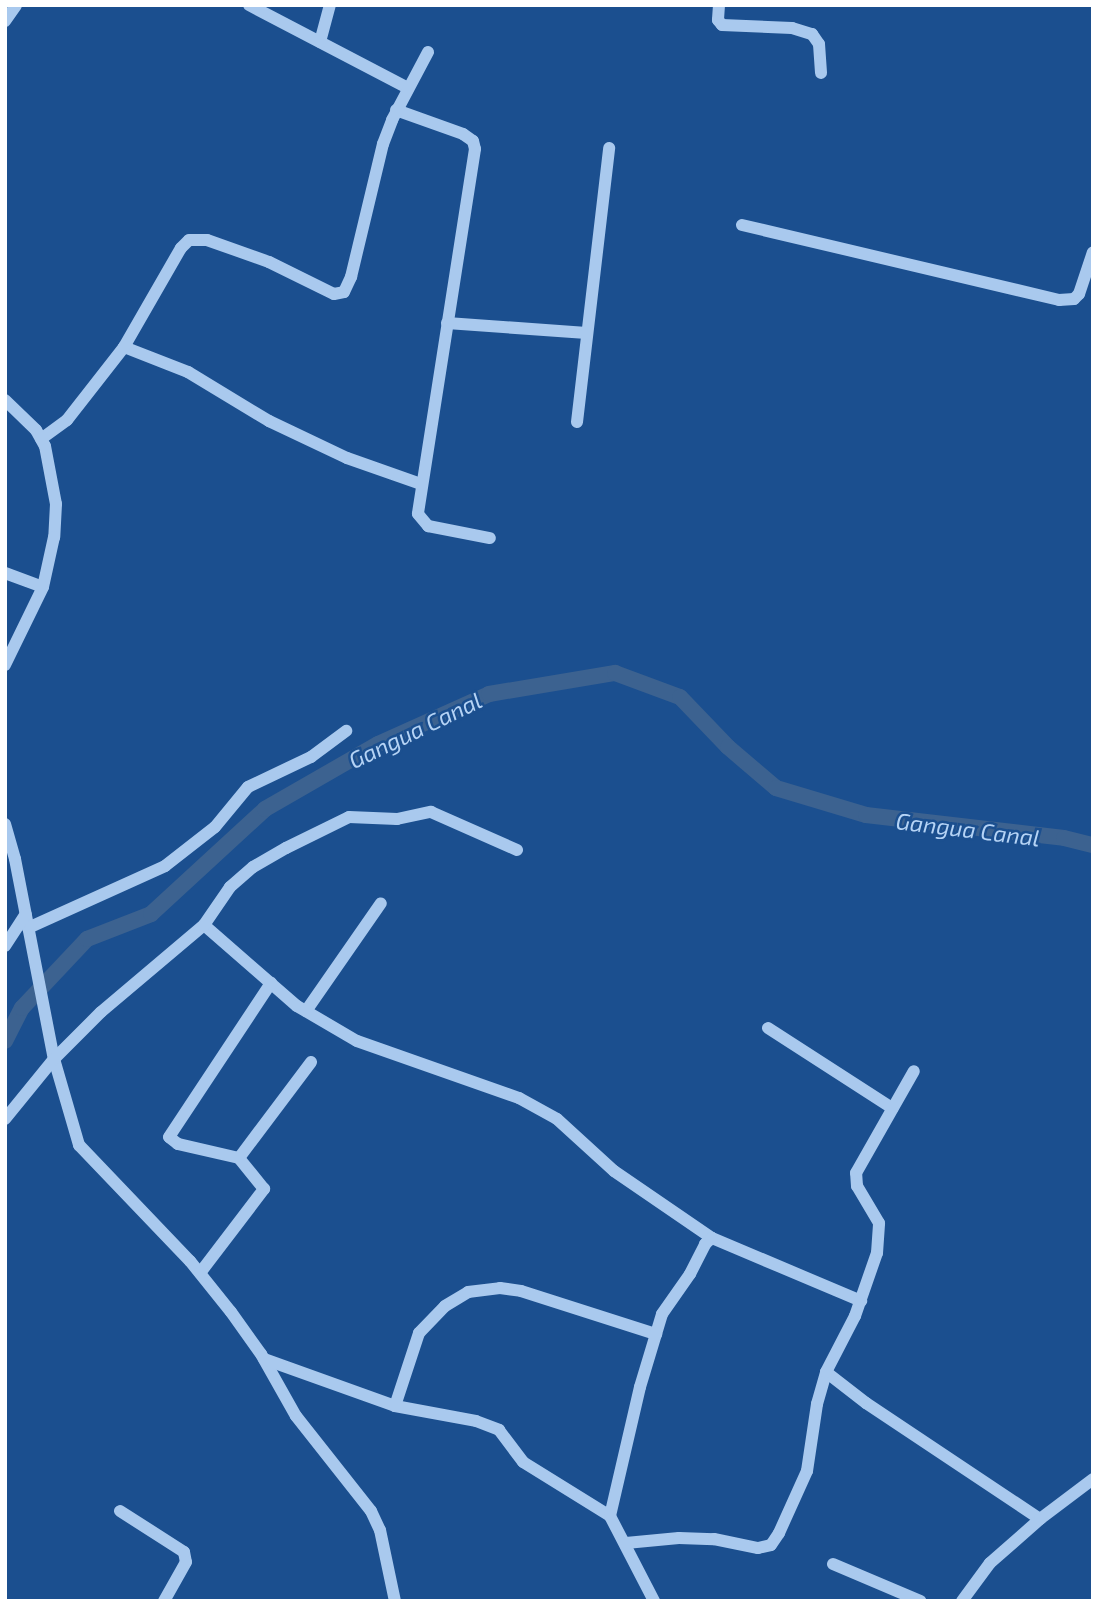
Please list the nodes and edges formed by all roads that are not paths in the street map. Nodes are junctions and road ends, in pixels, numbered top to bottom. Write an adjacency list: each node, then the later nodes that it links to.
1 (16, 5): 5 (street)
2 (249, 5): 6 (street)
3 (330, 5): 6 (street)
4 (719, 5): 8 (street)
5 (5, 21)
6 (320, 42): 9 (street)
7 (428, 52): 9 (street)
8 (821, 73)
9 (408, 88): 10 (street)
10 (397, 110): 14 (street); 16 (street)
11 (609, 149): 15 (street)
12 (742, 225): 13 (street)
13 (1092, 261)
14 (447, 323): 15 (street); 20 (street)
15 (587, 333): 18 (street)
16 (124, 347): 19 (street); 20 (street)
17 (5, 400): 19 (street)
18 (577, 422)
19 (41, 439): 23 (street)
20 (421, 484): 21 (street)
21 (490, 538)
22 (5, 573): 23 (street)
23 (43, 587): 24 (street)
24 (6, 663)
25 (346, 731): 31 (street)
26 (5, 824): 29 (street)
27 (517, 850): 30 (street)
28 (381, 902): 34 (street)
29 (26, 914): 31 (street); 32 (street)
30 (204, 925): 33 (street); 36 (street)
31 (29, 933): 36 (street)
32 (5, 946)
33 (271, 983): 34 (street); 41 (street)
34 (306, 1011): 42 (street)
35 (768, 1028): 39 (street)
36 (54, 1059): 40 (street); 43 (street)
37 (311, 1062): 41 (street)
38 (914, 1072): 39 (street)
39 (892, 1108): 44 (street)
40 (5, 1119)
41 (239, 1158): 43 (street)
42 (712, 1238): 44 (street); 45 (street)
43 (200, 1273): 46 (street)
44 (861, 1301): 47 (street)
45 (656, 1334): 48 (street); 51 (street)
46 (264, 1359): 48 (street); 56 (street)
47 (825, 1372): 52 (street); 53 (street)
48 (395, 1406): 51 (street)
49 (1093, 1479): 52 (street)
50 (120, 1511): 55 (street)
51 (610, 1516): 53 (street)
52 (1040, 1519): 59 (street)
53 (626, 1543): 57 (street)
54 (833, 1564): 58 (street)
55 (164, 1601)
56 (396, 1601)
57 (654, 1601)
58 (920, 1601)
59 (962, 1601)

